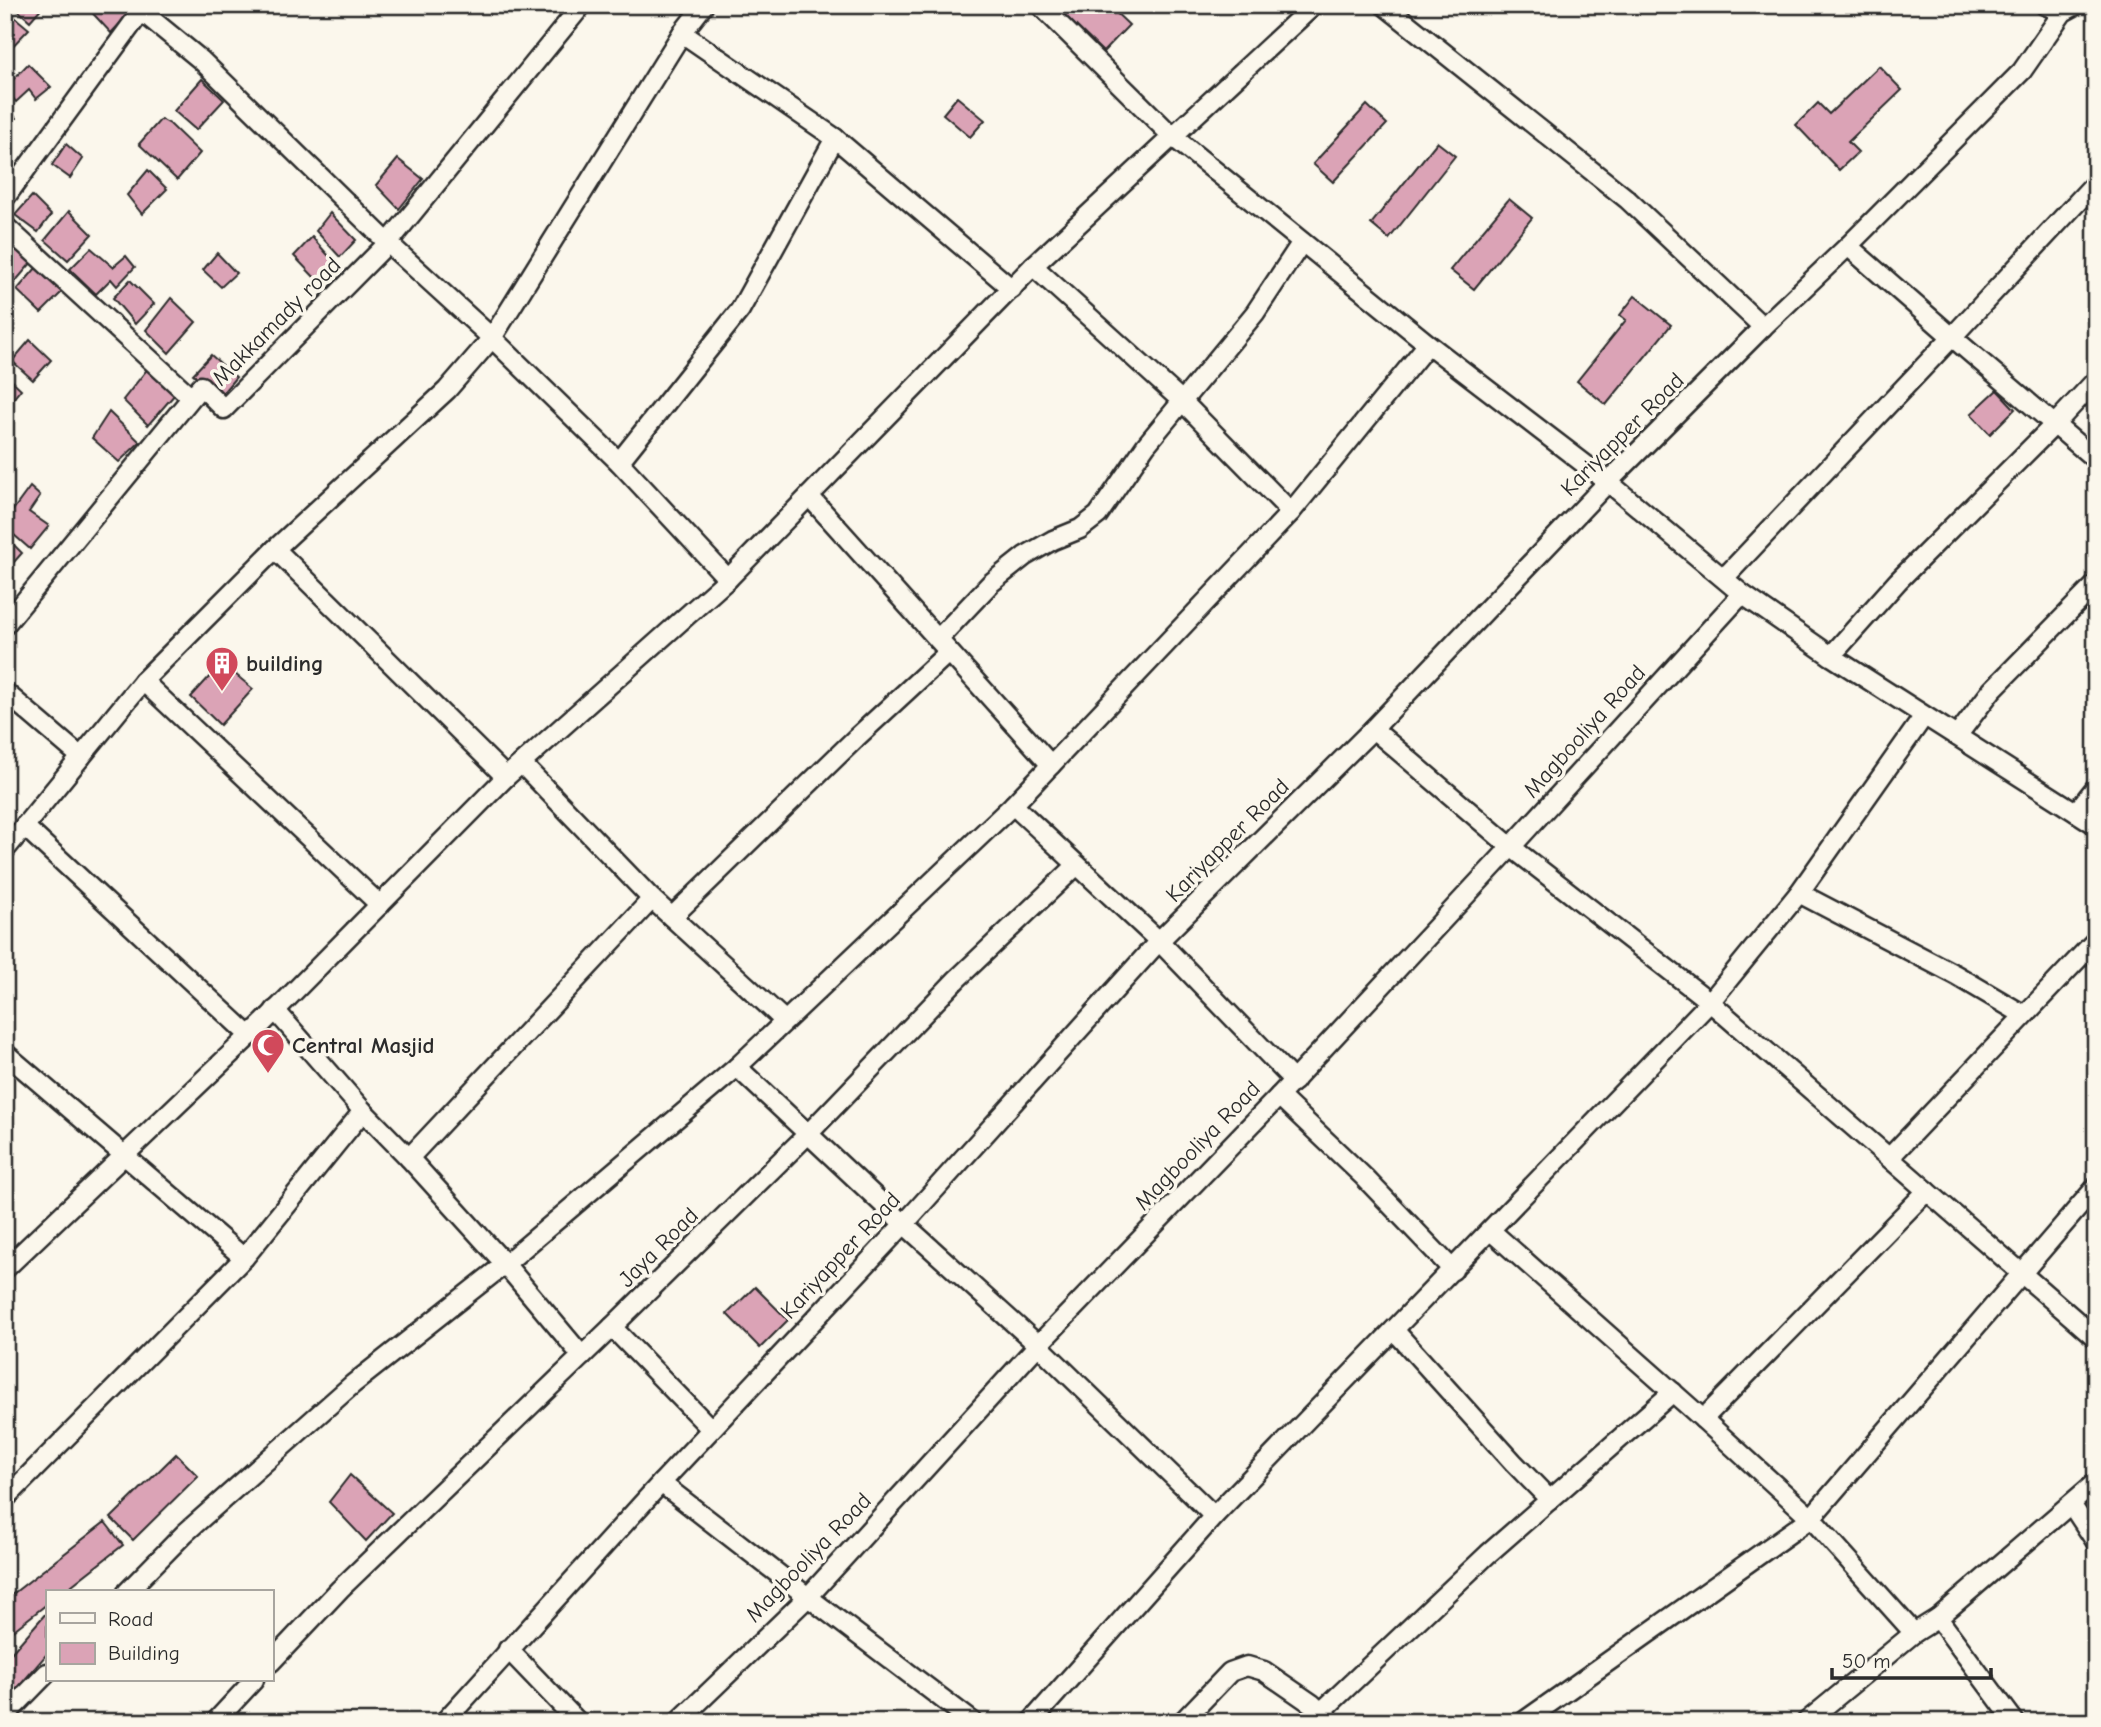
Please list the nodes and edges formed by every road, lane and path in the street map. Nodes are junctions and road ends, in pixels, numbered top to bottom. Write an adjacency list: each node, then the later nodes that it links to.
1 (582, 5): 16 (street, Makkamady road)
2 (704, 5): 9 (street)
3 (1040, 5): 10 (street)
4 (1314, 5): 10 (street)
5 (1384, 5): 20 (street)
6 (2045, 5): 8 (street)
7 (141, 7): 13 (street); 16 (street)
8 (2070, 9): 17 (street, Kariyapper Road)
9 (682, 33): 11 (street); 22 (street)
10 (1172, 136): 15 (street); 18 (street)
11 (835, 138): 19 (street); 29 (street)
12 (2096, 182): 21 (street)
13 (5, 198)
14 (5, 226): 25 (street)
15 (1302, 242): 23 (street); 26 (street)
16 (388, 243): 22 (street); 25 (street, Makkamady road)
17 (1848, 246): 20 (street, Kariyapper Road); 21 (street)
18 (1032, 266): 19 (street); 26 (street)
19 (1012, 289): 31 (street)
20 (1763, 327): 30 (street, Kariyapper Road)
21 (1952, 337): 27 (street); 35 (street)
22 (492, 338): 29 (street); 33 (street)
23 (1428, 344): 30 (street); 32 (street)
24 (2096, 380): 27 (street)
25 (191, 397): 38 (street, Makkamady road)
26 (1183, 402): 32 (street); 39 (street)
27 (2055, 424): 28 (street); 40 (street)
28 (2096, 460)
29 (620, 462): 34 (street)
30 (1608, 482): 35 (street); 44 (street, Kariyapper Road)
31 (809, 496): 34 (street); 39 (street)
32 (1291, 512): 48 (street)
33 (275, 549): 41 (street); 49 (street)
34 (728, 579): 47 (street)
35 (1724, 579): 37 (street)
36 (2096, 584): 45 (street)
37 (1742, 594): 40 (street); 55 (street, Magbooliya Road)
38 (5, 625)
39 (944, 646): 48 (street); 61 (street)
40 (1831, 656): 43 (street)
41 (143, 681): 46 (street); 60 (street)
42 (5, 692): 46 (street)
43 (1923, 716): 45 (street); 58 (street)
44 (1373, 729): 55 (street); 63 (street, Kariyapper Road)
45 (1956, 736): 52 (street)
46 (80, 757): 53 (street)
47 (522, 764): 49 (street); 59 (street)
48 (1051, 765): 51 (street)
49 (506, 777): 60 (street)
50 (2096, 787): 52 (street)
51 (1013, 804): 57 (street); 67 (street)
52 (2076, 812): 54 (street)
53 (24, 825): 56 (street); 68 (street)
54 (2096, 825)
55 (1511, 847): 64 (street); 71 (street, Magbooliya Road)
56 (5, 850)
57 (1077, 865): 63 (street); 74 (street, Jaya Road)
58 (1799, 893): 64 (street); 66 (street)
59 (652, 899): 61 (street); 77 (street)
60 (380, 905): 65 (street)
61 (673, 917): 67 (street)
62 (2096, 940): 66 (street)
63 (1159, 941): 71 (street); 80 (street, Kariyapper Road)
64 (1710, 1002): 76 (street); 81 (street)
65 (275, 1010): 68 (street); 73 (street)
66 (2024, 1015): 76 (street)
67 (785, 1021): 70 (street)
68 (250, 1036): 75 (street)
69 (5, 1053): 75 (street)
70 (737, 1067): 74 (street); 83 (street)
71 (1294, 1081): 72 (street, Magbooliya Road)
72 (1279, 1096): 85 (street); 90 (street, Magbooliya Road)
73 (363, 1111): 77 (street); 82 (street)
74 (808, 1134): 80 (street); 87 (street, Jaya Road)
75 (125, 1155): 82 (street); 84 (street)
76 (1889, 1157): 79 (street)
77 (409, 1158): 83 (street)
78 (2096, 1188): 86 (street)
79 (1927, 1191): 86 (street); 93 (street)
80 (904, 1224): 90 (street); 94 (street, Kariyapper Road)
81 (1491, 1231): 85 (street); 92 (street)
82 (244, 1258): 97 (street)
83 (505, 1264): 91 (street); 103 (street)
84 (5, 1269)
85 (1453, 1270): 88 (street)
86 (2023, 1272): 89 (street); 101 (street)
87 (612, 1327): 91 (street, Jaya Road); 94 (street)
88 (1394, 1330): 98 (street); 100 (street)
89 (2096, 1338)
90 (1038, 1345): 100 (street); 104 (street, Magbooliya Road)
91 (582, 1356): 108 (street, Jaya Road)
92 (1673, 1392): 93 (street); 98 (street)
93 (1703, 1419): 101 (street)
94 (711, 1429): 96 (street, Kariyapper Road)
95 (2096, 1482): 99 (street)
96 (661, 1483): 104 (street); 107 (street, Kariyapper Road)
97 (5, 1499)
98 (1550, 1500): 112 (street)
99 (2071, 1504): 102 (street); 105 (street)
100 (1214, 1517): 118 (street)
101 (1811, 1518): 106 (street); 120 (street)
102 (2096, 1542)
103 (129, 1590)
104 (808, 1597): 116 (street, Magbooliya Road); 117 (street)
105 (1938, 1618): 106 (street); 122 (street)
106 (1914, 1633): 121 (street)
107 (508, 1649): 114 (street, Kariyapper Road); 115 (street)
108 (273, 1660)
109 (46, 1674): 111 (street)
110 (252, 1682): 113 (street)
111 (5, 1716)
112 (1326, 1717): 119 (street)
113 (215, 1722)
114 (444, 1722)
115 (578, 1722)
116 (678, 1722)
117 (973, 1722)
118 (1031, 1722)
119 (1182, 1722)
120 (1523, 1722)
121 (1806, 1722)
122 (2015, 1722)

